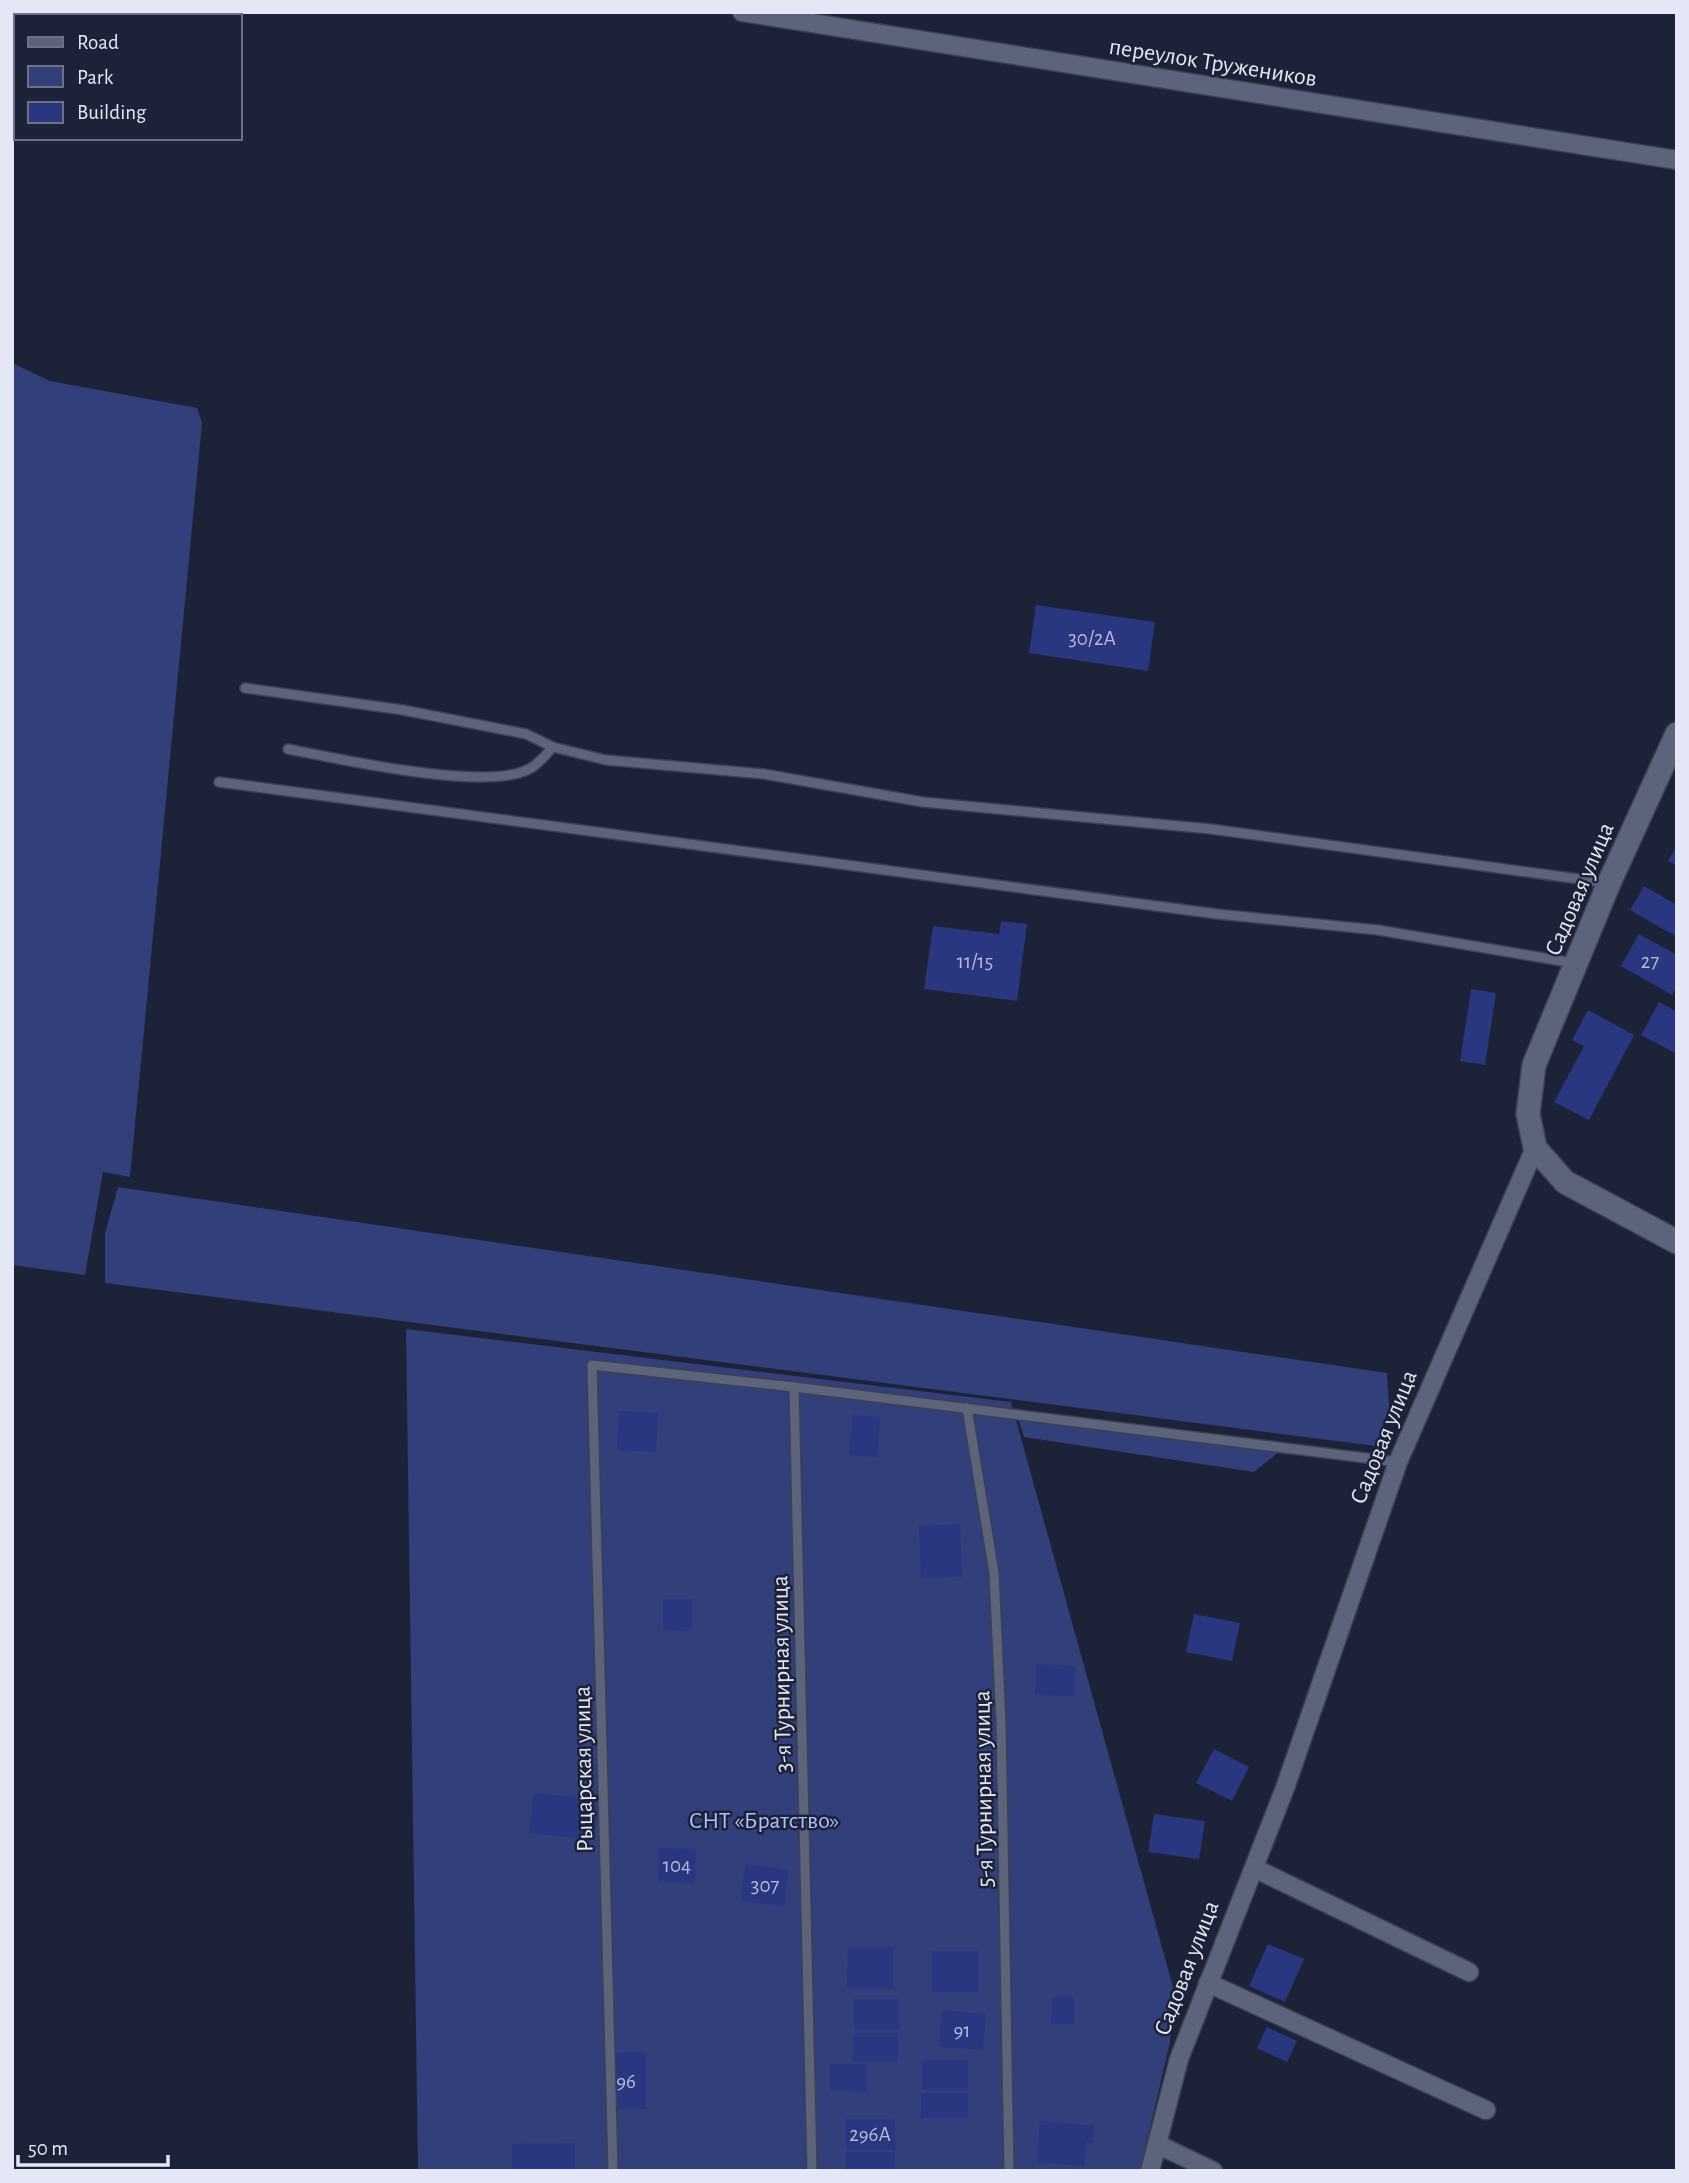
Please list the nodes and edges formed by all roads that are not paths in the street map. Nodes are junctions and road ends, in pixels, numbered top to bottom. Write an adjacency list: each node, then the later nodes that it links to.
1 (742, 12): 2 (street, переулок Тружеников)
2 (1677, 160)
3 (246, 688): 5 (lane)
4 (1677, 734): 8 (street, Садовая улица)
5 (553, 747): 6 (lane); 8 (lane)
6 (288, 749)
7 (219, 782): 9 (lane)
8 (1609, 883): 9 (street, Садовая улица)
9 (1576, 963): 10 (street, Садовая улица)
10 (1535, 1148): 11 (street); 14 (street, Садовая улица)
11 (1677, 1242)
12 (794, 1387): 13 (lane); 20 (lane, Рыцарская улица); 21 (lane, 3-я Турнирная улица)
13 (967, 1408): 14 (lane); 22 (lane, 5-я Турнирная улица)
14 (1398, 1462): 15 (street, Садовая улица)
15 (1254, 1868): 16 (street); 17 (street, Садовая улица)
16 (1469, 1972)
17 (1208, 1983): 18 (street); 19 (street, Садовая улица)
18 (1486, 2110)
19 (1157, 2144): 23 (street, Садовая улица); 24 (street)
20 (613, 2171)
21 (812, 2171)
22 (1009, 2171)
23 (1150, 2171)
24 (1213, 2171)

